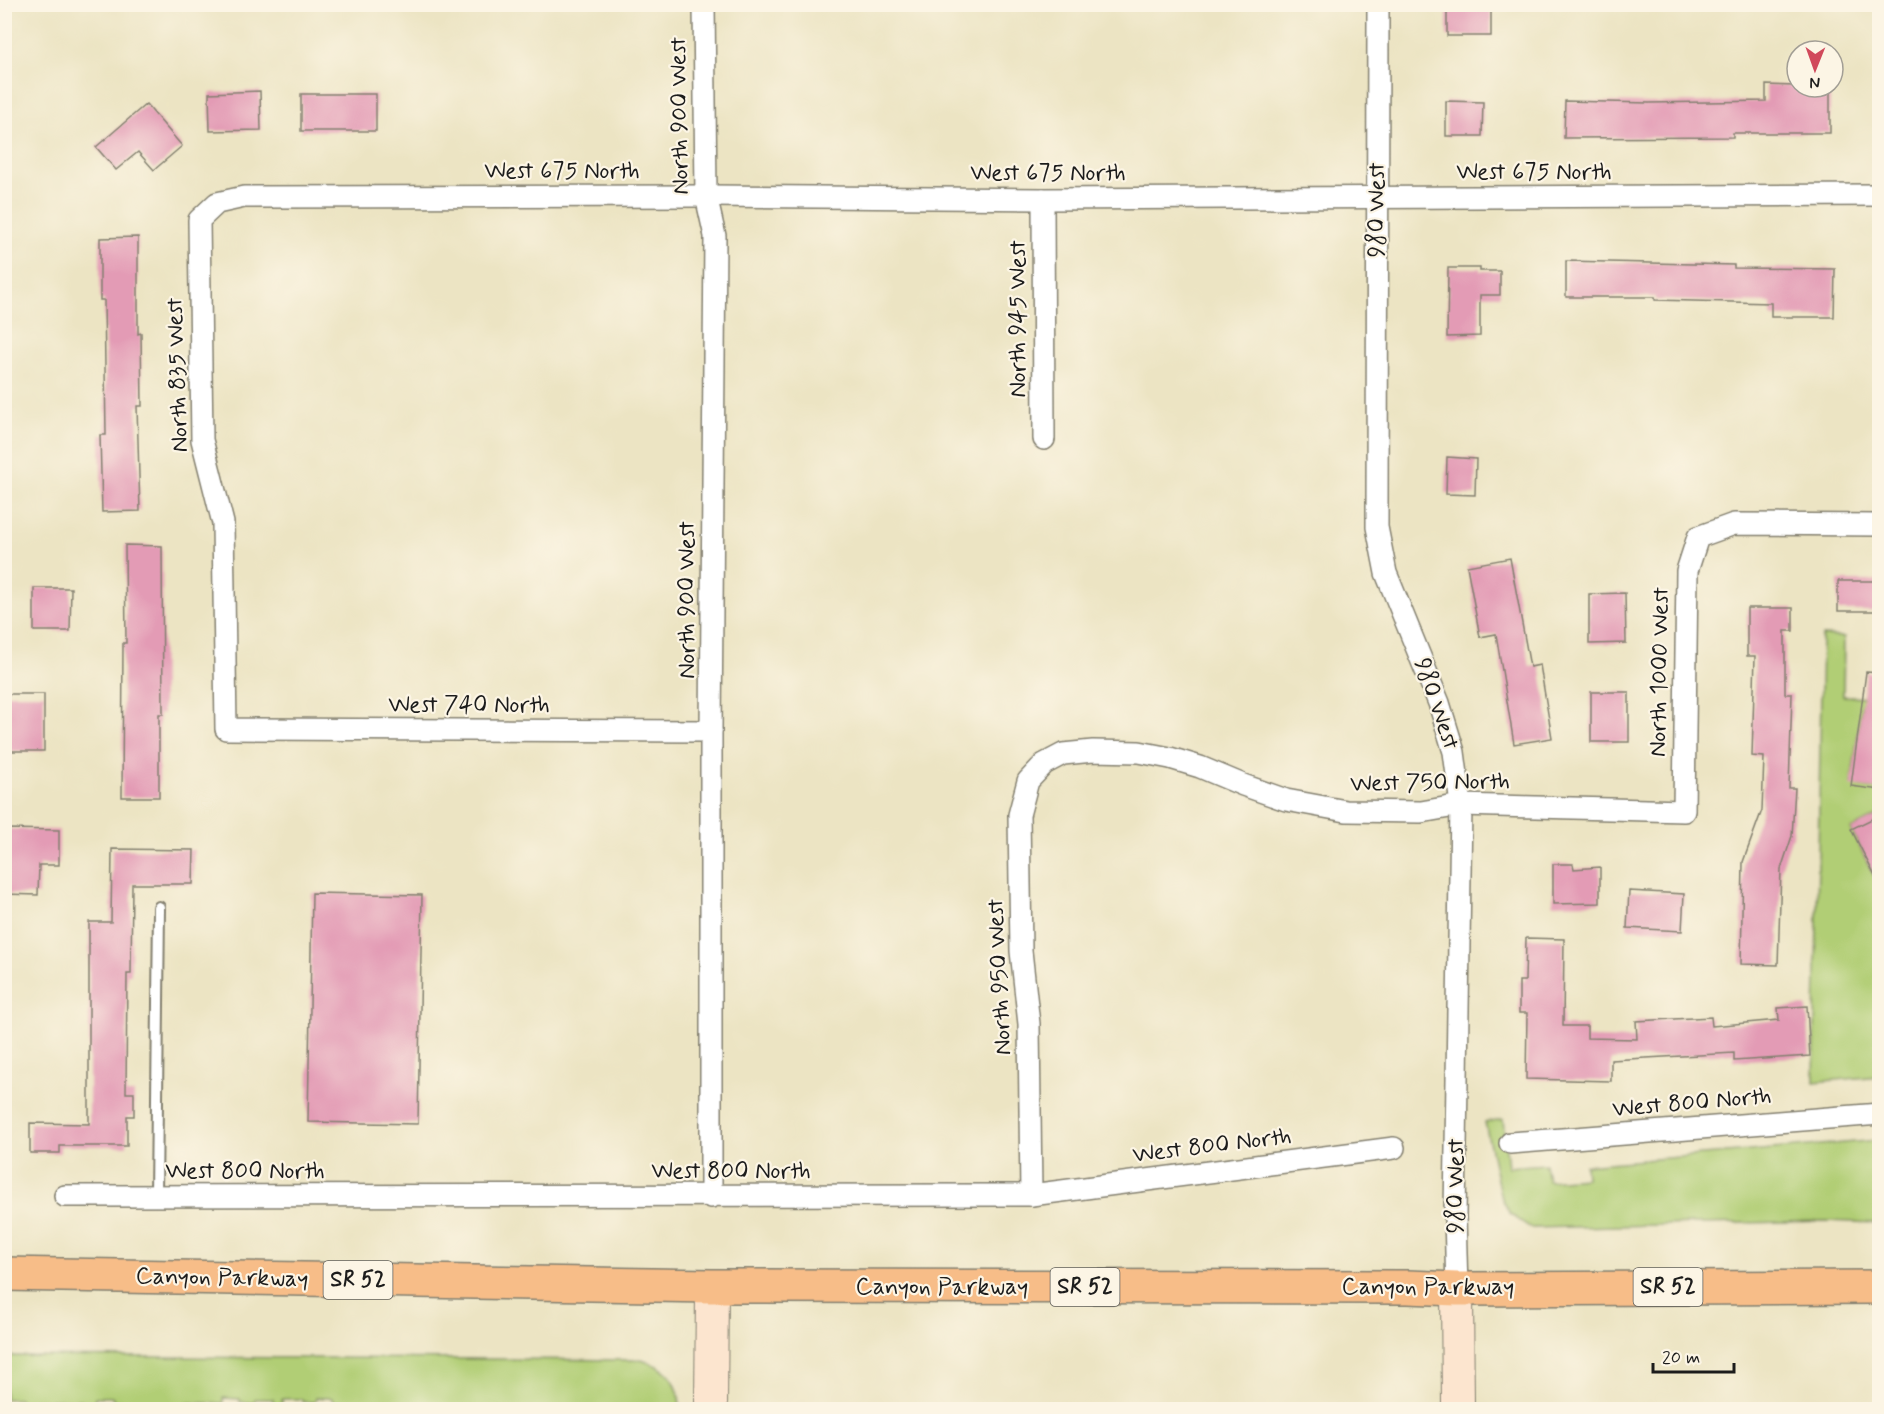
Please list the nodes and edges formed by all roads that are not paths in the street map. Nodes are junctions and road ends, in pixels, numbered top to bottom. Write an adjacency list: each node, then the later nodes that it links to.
1 (704, 4): 4 (street, North 900 West)
2 (1378, 4): 5 (street, 980 West)
3 (1880, 195): 5 (street, West 675 North)
4 (706, 196): 6 (street, West 675 North); 7 (street, West 675 North); 11 (street, North 900 West)
5 (1377, 198): 6 (street, West 675 North); 13 (street, 980 West)
6 (1043, 199): 8 (street, North 945 West)
7 (217, 203): 10 (street, North 835 West)
8 (1044, 439)
9 (1880, 525): 14 (street, North 1000 West)
10 (225, 729): 11 (street, West 740 North)
11 (711, 731): 22 (street, North 900 West)
12 (1044, 764): 13 (street, West 750 North); 20 (street, North 950 West)
13 (1461, 806): 14 (street, West 750 North); 26 (street, 980 West)
14 (1684, 811)
15 (159, 907): 21 (lane)
16 (1880, 1114): 17 (street, West 800 North)
17 (1509, 1143)
18 (1394, 1148): 20 (street, West 800 North)
19 (65, 1196): 21 (street, West 800 North)
20 (1031, 1196): 22 (street, West 800 North)
21 (156, 1197): 22 (street, West 800 North)
22 (711, 1197)
23 (4, 1274): 24 (highway, Canyon Parkway / SR 52)
24 (712, 1286): 26 (highway, Canyon Parkway / SR 52); 27 (street)
25 (1880, 1287): 26 (highway, Canyon Parkway / SR 52)
26 (1457, 1289): 28 (street, 980 West)
27 (711, 1410)
28 (1458, 1410)

